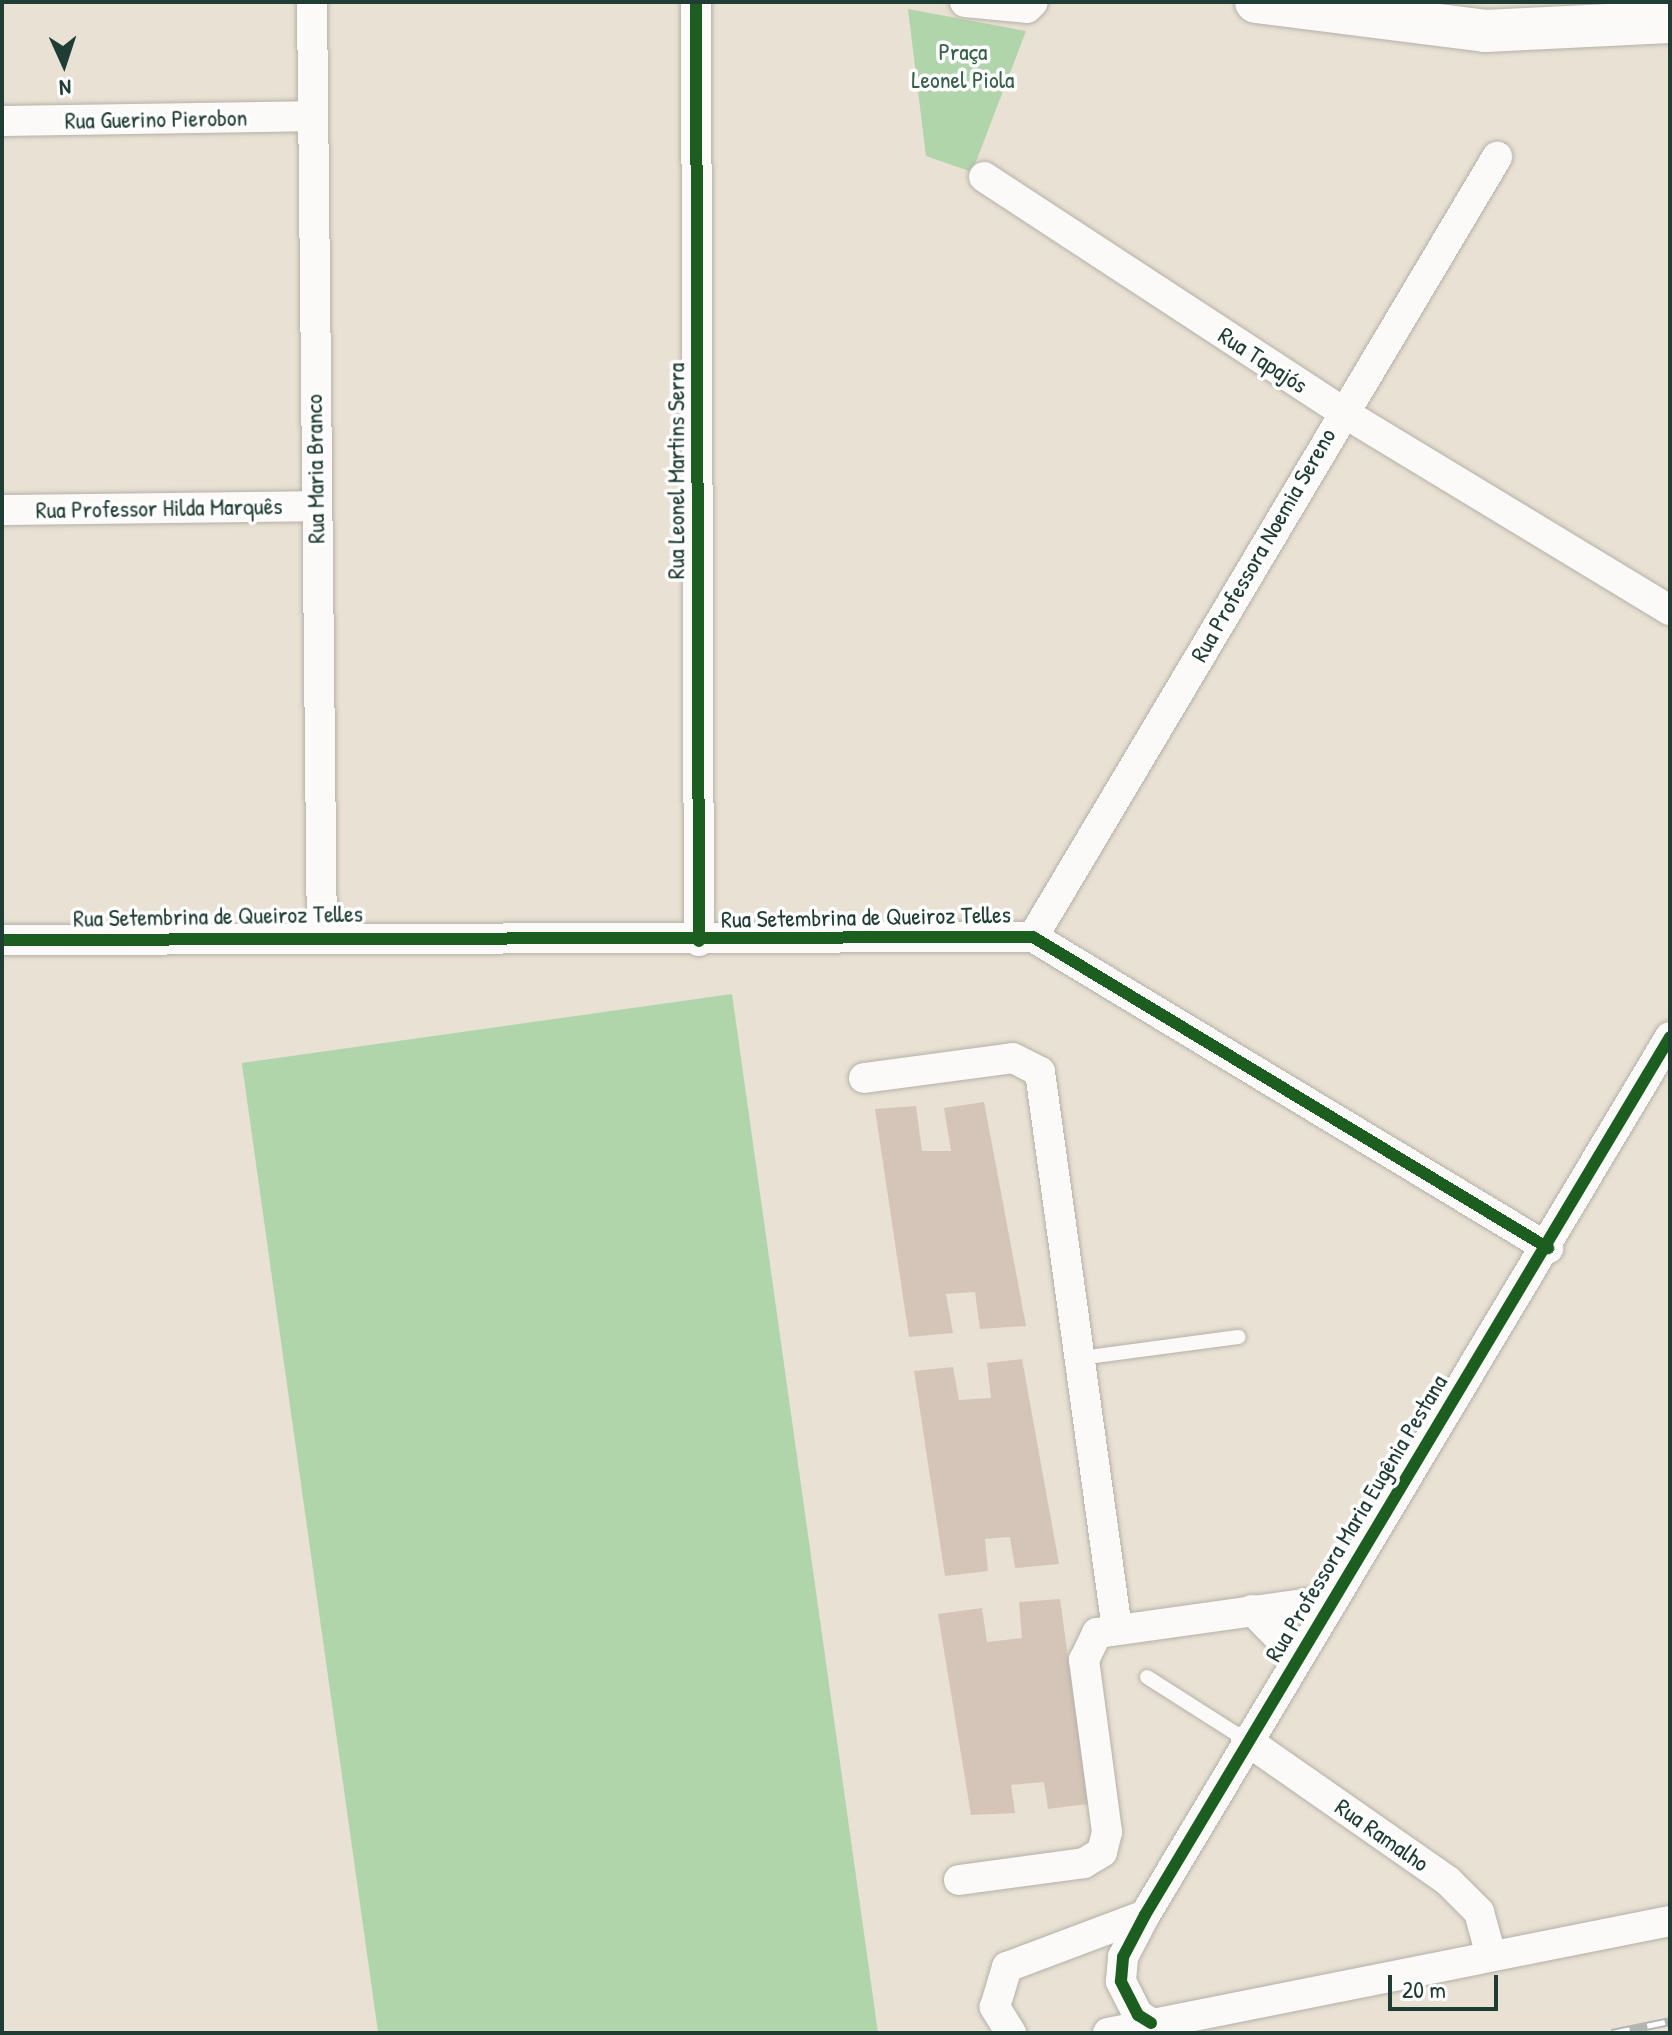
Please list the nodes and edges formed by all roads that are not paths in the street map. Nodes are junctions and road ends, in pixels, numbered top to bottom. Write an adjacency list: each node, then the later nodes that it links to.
1 (312, 2): 7 (street, Rua Maria Branco)
2 (696, 2): 18 (street, Rua Leonel Martins Serra)
3 (965, 2): 4 (street)
4 (1033, 2)
5 (1256, 2): 6 (main road)
6 (1670, 22)
7 (309, 116): 8 (street, Rua Guerino Pierobon); 12 (street, Rua Maria Branco)
8 (2, 121)
9 (1497, 157): 11 (street, Rua Professora Noemia Sereno)
10 (984, 177): 11 (street, Rua Tapajós)
11 (1341, 411): 14 (street, Rua Tapajós); 16 (street, Rua Professora Noemia Sereno)
12 (316, 506): 13 (street, Rua Professor Hilda Marquês); 15 (street, Rua Maria Branco)
13 (2, 510)
14 (1670, 610)
15 (322, 936): 17 (street, Rua Setembrina de Queiroz Telles); 18 (street, Rua Setembrina de Queiroz Telles)
16 (1033, 937): 18 (street, Rua Setembrina de Queiroz Telles); 21 (street, Rua Setembrina de Queiroz Telles)
17 (2, 940)
18 (699, 941)
19 (1670, 1037): 21 (street, Rua Professora Maria Eugênia Pestana)
20 (864, 1078): 23 (street)
21 (1548, 1248): 24 (street, Rua Professora Maria Eugênia Pestana)
22 (1239, 1337): 23 (lane)
23 (1081, 1358): 26 (street)
24 (1333, 1600): 25 (street); 27 (street, Rua Professora Maria Eugênia Pestana)
25 (1252, 1610): 26 (street); 27 (street)
26 (1117, 1629): 30 (street)
27 (1298, 1657): 29 (street, Rua Professora Maria Eugênia Pestana)
28 (1147, 1677): 29 (lane)
29 (1246, 1740): 31 (street, Rua Professora Maria Eugênia Pestana); 33 (street, Rua Ramalho)
30 (959, 1880)
31 (1145, 1915): 34 (street, Rua Professora Maria Eugênia Pestana); 35 (street)
32 (1670, 1921): 33 (street)
33 (1490, 1952): 34 (street)
34 (1151, 2023): 36 (street)
35 (1011, 2033)
36 (1108, 2033)

